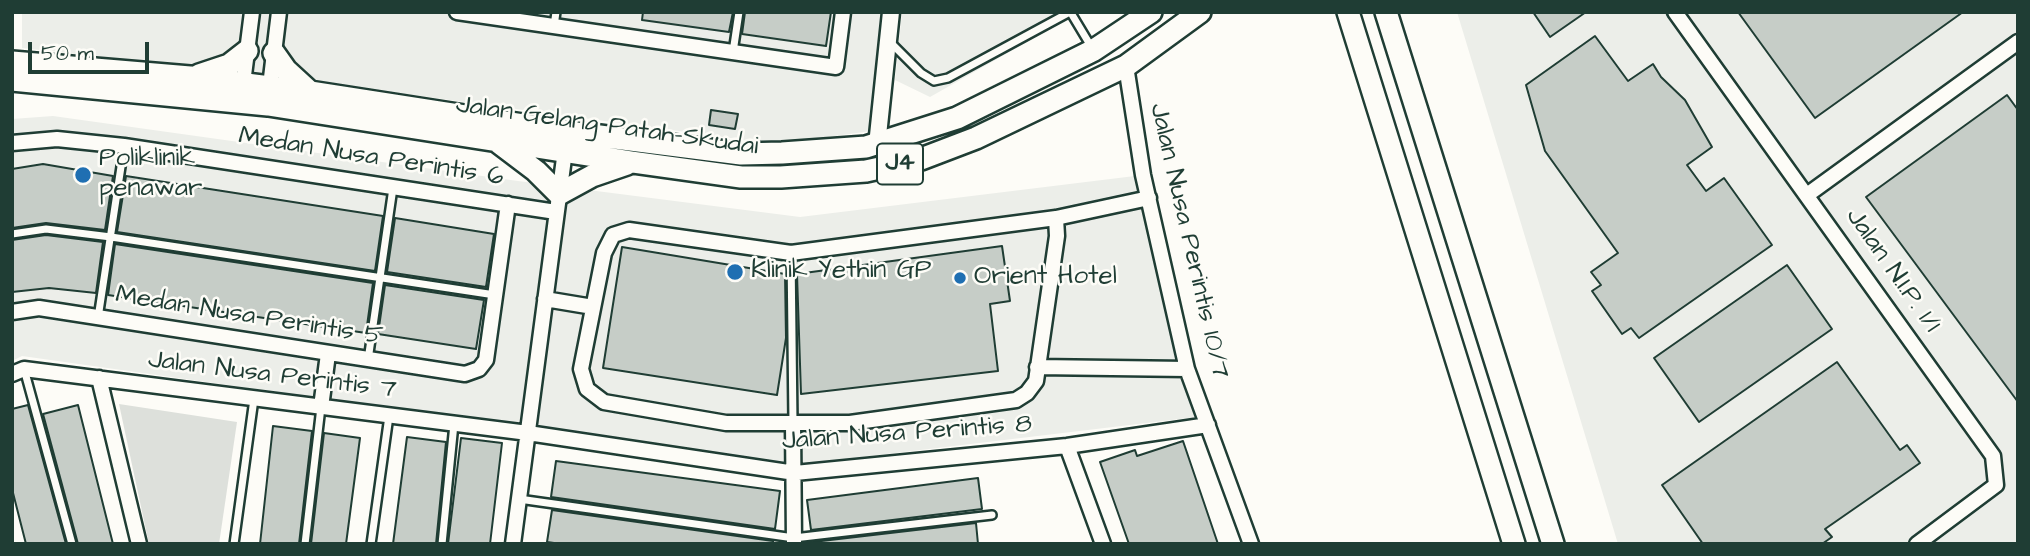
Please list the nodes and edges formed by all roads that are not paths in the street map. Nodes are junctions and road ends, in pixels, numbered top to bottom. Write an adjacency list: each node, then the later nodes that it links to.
1 (252, 12): 17 (street)
2 (279, 12): 18 (street)
3 (457, 12): 13 (street)
4 (739, 12): 19 (lane)
5 (844, 12): 19 (street)
6 (891, 12): 14 (street)
7 (1071, 12): 14 (lane); 16 (lane)
8 (1151, 12): 16 (main road, Jalan Gelang Patah-Skudai / J4)
9 (1200, 12): 21 (main road, Jalan Gelang Patah-Skudai / J4)
10 (1348, 12): 75 (main road)
11 (1386, 12): 76 (main road)
12 (1675, 12): 34 (street, Jalan N.I.P. 1/1)
13 (555, 19): 19 (street)
14 (888, 40): 30 (street)
15 (2017, 44): 34 (street)
16 (1094, 50): 30 (main road, Jalan Gelang Patah-Skudai / J4)
17 (247, 51): 22 (main road); 25 (street)
18 (274, 52): 24 (main road); 26 (street)
19 (733, 52)
20 (12, 62): 22 (main road, Jalan Gelang Patah-Skudai / J4)
21 (1126, 66): 32 (main road, Jalan Gelang Patah-Skudai / J4); 35 (street, Jalan Nusa Perintis 10/7)
22 (190, 77): 25 (main road, Jalan Gelang Patah-Skudai / J4)
23 (12, 80): 25 (main road, Jalan Gelang Patah-Skudai / J4)
24 (310, 92): 26 (main road, Jalan Gelang Patah-Skudai / J4); 28 (main road, Jalan Gelang Patah-Skudai / J4)
25 (242, 93): 26 (main road, Jalan Gelang Patah-Skudai / J4)
26 (269, 96): 27 (main road, Jalan Gelang Patah-Skudai / J4)
27 (497, 141): 28 (main road, Jalan Gelang Patah-Skudai / J4); 36 (main road)
28 (566, 142): 30 (main road, Jalan Gelang Patah-Skudai / J4); 32 (main road, Jalan Gelang Patah-Skudai / J4); 36 (street)
29 (12, 143): 31 (street, Medan Nusa Perintis 6)
30 (877, 145)
31 (124, 146): 33 (street, Medan Nusa Perintis 6); 40 (lane)
32 (632, 162): 36 (main road)
33 (393, 188): 37 (street, Medan Nusa Perintis 6); 42 (lane)
34 (1807, 195): 77 (street, Jalan N.I.P. 1/1)
35 (1149, 198): 38 (street); 50 (street, Jalan Nusa Perintis 10/7)
36 (558, 203): 37 (street, Medan Nusa Perintis 6); 44 (street)
37 (508, 204): 43 (street)
38 (1056, 218): 41 (street); 52 (street)
39 (12, 234): 40 (lane)
40 (111, 237): 42 (lane); 47 (lane)
41 (791, 253): 45 (street); 57 (lane)
42 (380, 276): 43 (lane); 49 (lane)
43 (495, 295): 49 (street, Medan Nusa Perintis 5)
44 (545, 299): 45 (street); 60 (street)
45 (593, 307): 57 (street)
46 (12, 312): 47 (street, Medan Nusa Perintis 5)
47 (98, 319): 48 (street, Medan Nusa Perintis 5)
48 (328, 354): 49 (street, Medan Nusa Perintis 5); 55 (street)
49 (368, 360)
50 (1188, 369): 52 (street); 59 (street, Jalan Nusa Perintis 10/7)
51 (18, 372): 53 (street, Jalan Nusa Perintis 7); 66 (lane)
52 (1037, 374): 57 (street)
53 (99, 378): 54 (street, Jalan Nusa Perintis 7); 67 (street)
54 (254, 398): 55 (street, Jalan Nusa Perintis 7); 68 (lane)
55 (321, 407): 56 (street, Jalan Nusa Perintis 7); 69 (lane)
56 (389, 416): 58 (street, Jalan Nusa Perintis 7); 70 (lane)
57 (793, 423): 62 (street)
58 (454, 424): 60 (street, Jalan Nusa Perintis 7); 71 (lane)
59 (1208, 425): 61 (street, Jalan Nusa Perintis 8); 74 (street, Jalan Nusa Perintis 10/7)
60 (528, 433): 62 (street, Jalan Nusa Perintis 8); 63 (street)
61 (1067, 446): 62 (street, Jalan Nusa Perintis 8); 73 (street)
62 (795, 473): 65 (street)
63 (519, 499): 65 (lane); 72 (street)
64 (992, 515): 65 (lane)
65 (794, 541)
66 (72, 544)
67 (139, 544)
68 (234, 544)
69 (305, 544)
70 (371, 544)
71 (442, 544)
72 (513, 544)
73 (1103, 544)
74 (1251, 544)
75 (1514, 544)
76 (1553, 544)
77 (1917, 544)

